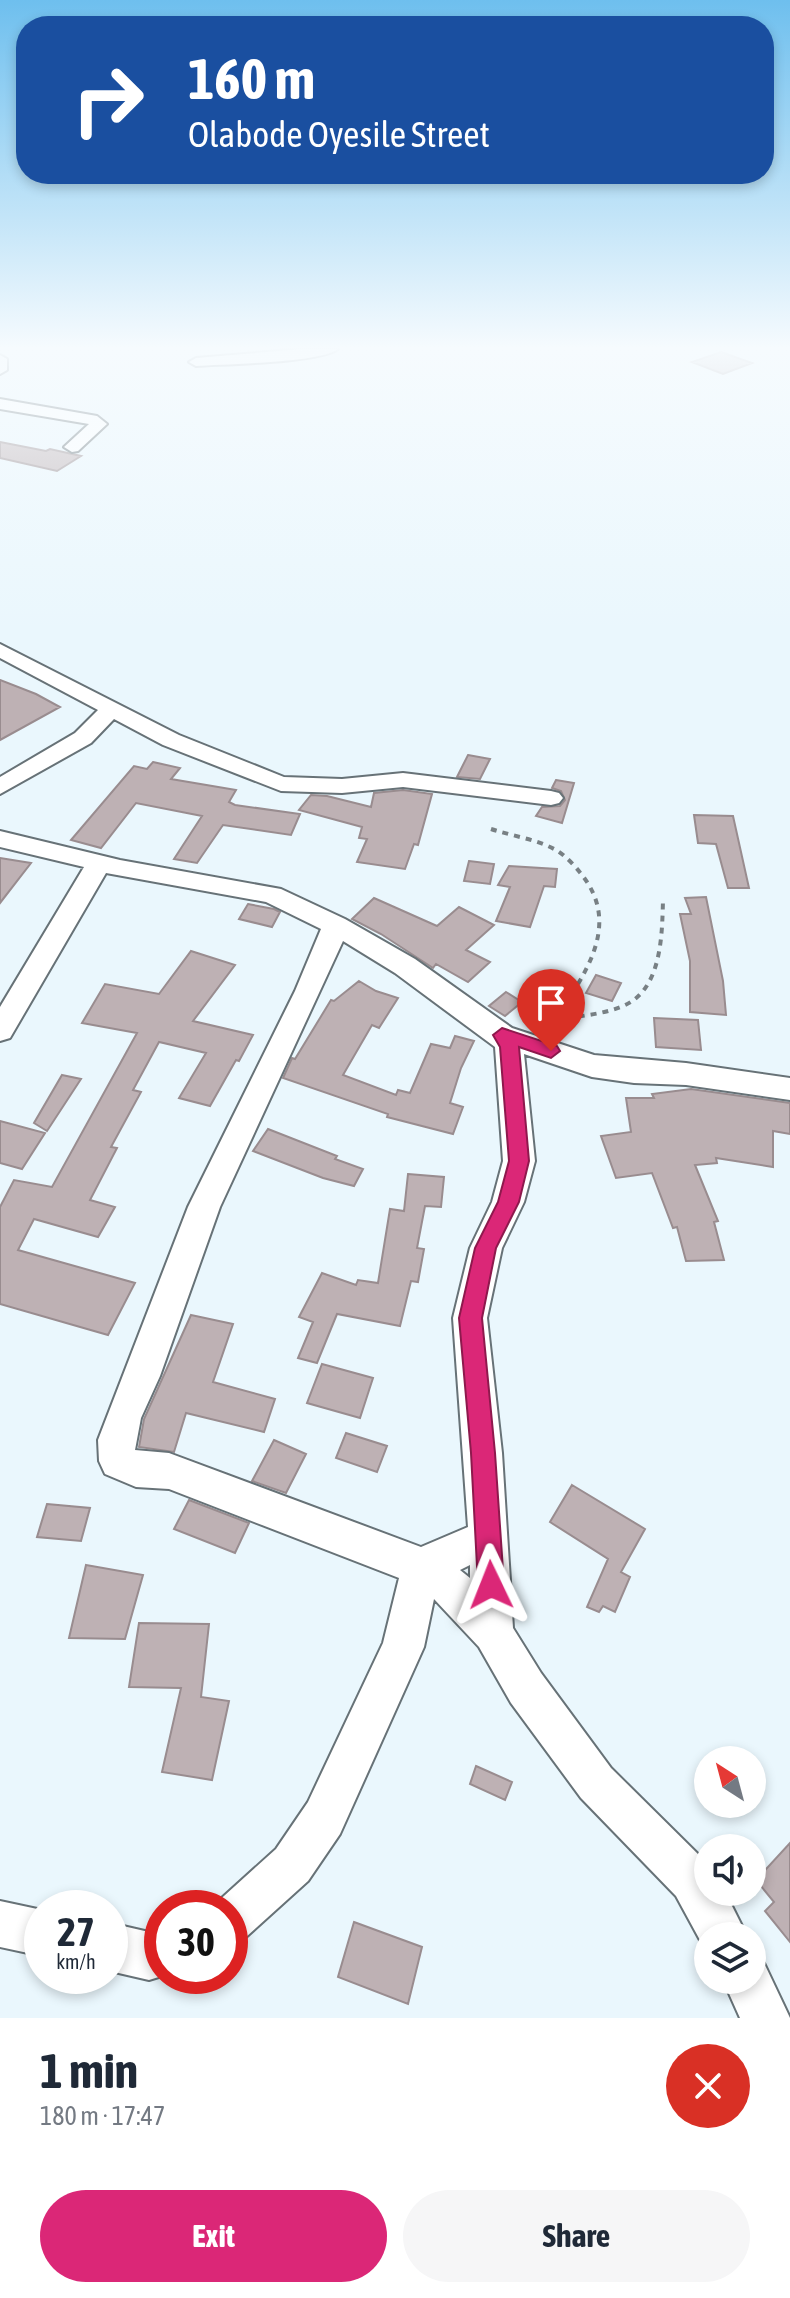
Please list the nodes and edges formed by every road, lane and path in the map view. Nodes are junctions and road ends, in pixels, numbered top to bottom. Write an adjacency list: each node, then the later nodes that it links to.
1 (77, 443): 2 (street)
2 (72, 447)
3 (0, 650): 4 (street)
4 (110, 710): 5 (street); 6 (street)
5 (0, 787)
6 (551, 798)
7 (491, 829): 12 (path)
8 (0, 839): 9 (street)
9 (99, 863): 11 (street); 14 (street)
10 (663, 900): 12 (path)
11 (336, 925): 13 (street); 17 (street)
12 (555, 1020): 13 (path)
13 (517, 1030): 15 (street); 16 (street)
14 (0, 1031)
15 (790, 1089)
16 (489, 1537): 17 (street); 18 (street)
17 (421, 1567): 18 (street); 19 (street)
18 (493, 1633): 20 (street)
19 (248, 1905)
20 (716, 1922)
21 (0, 1924): 22 (street)
22 (24, 1929)
23 (754, 1994): 24 (street)
24 (766, 2018)

